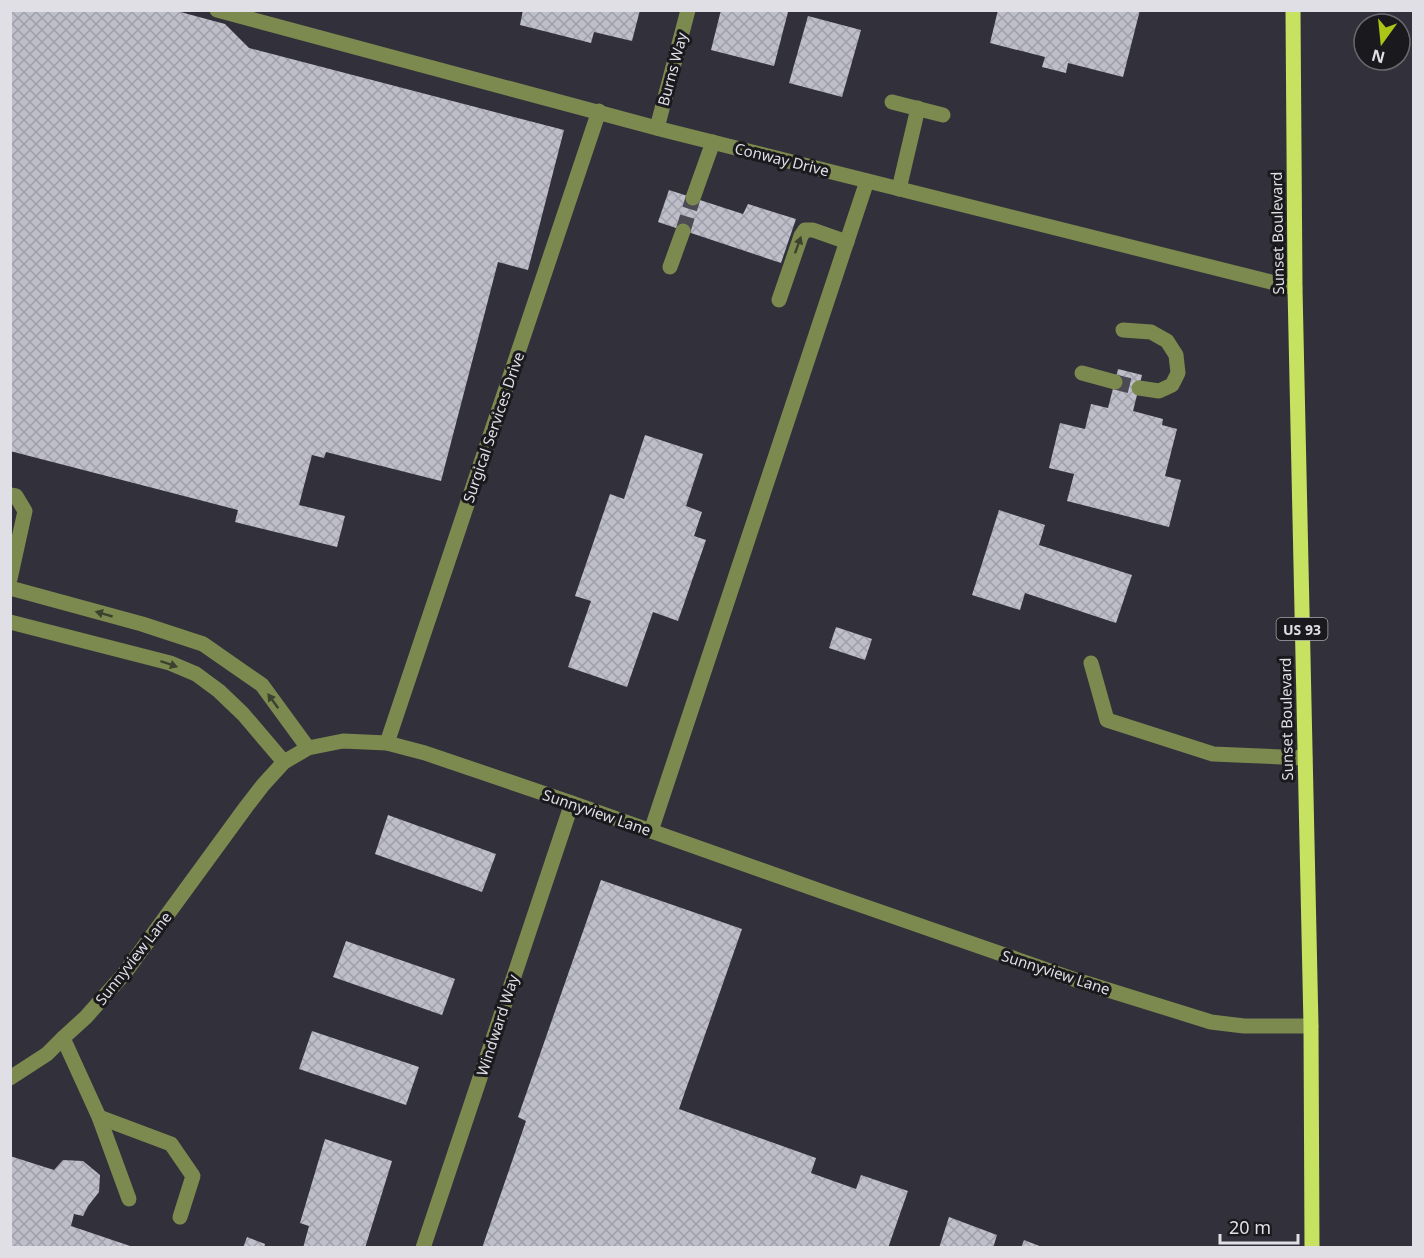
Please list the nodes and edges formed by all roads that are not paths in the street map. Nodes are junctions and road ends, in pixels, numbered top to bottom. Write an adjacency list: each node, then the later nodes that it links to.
1 (217, 10): 4 (street, Conway Drive)
2 (688, 10): 9 (street, Burns Way)
3 (1293, 10): 17 (main road, Sunset Boulevard / US 93)
4 (272, 17): 7 (street, Conway Drive)
5 (892, 102): 6 (street)
6 (918, 108): 8 (street); 12 (street)
7 (599, 111): 9 (street, Conway Drive); 28 (street, Surgical Services Drive)
8 (943, 115)
9 (657, 128): 10 (street, Conway Drive)
10 (713, 142): 11 (street, Conway Drive); 13 (street)
11 (867, 180): 12 (street, Conway Drive); 15 (street)
12 (899, 189): 17 (street, Conway Drive)
13 (693, 198)
14 (682, 231): 16 (street)
15 (847, 242): 18 (street, one-way to 15); 33 (street)
16 (670, 267)
17 (1295, 288): 30 (main road, Sunset Boulevard / US 93)
18 (779, 300)
19 (1123, 330): 22 (street)
20 (1082, 373): 21 (street)
21 (1115, 382)
22 (1138, 388)
23 (10, 495): 24 (street)
24 (10, 579)
25 (10, 588): 29 (street, one-way to 25)
26 (10, 622): 31 (street, one-way to 31)
27 (1091, 663): 30 (street)
28 (387, 743): 29 (street, Sunnyview Lane); 32 (street, Sunnyview Lane)
29 (308, 748): 31 (street, Sunnyview Lane)
30 (1305, 758): 34 (main road, Sunset Boulevard / US 93)
31 (284, 762): 35 (street, Sunnyview Lane)
32 (572, 803): 33 (street, Sunnyview Lane); 40 (street, Windward Way)
33 (651, 831): 34 (street, Sunnyview Lane)
34 (1311, 1026): 41 (main road, Sunset Boulevard / US 93)
35 (63, 1038): 36 (street, Sunnyview Lane); 37 (street)
36 (10, 1078)
37 (99, 1117): 38 (street); 39 (street)
38 (129, 1200)
39 (180, 1217)
40 (423, 1248)
41 (1312, 1248)

